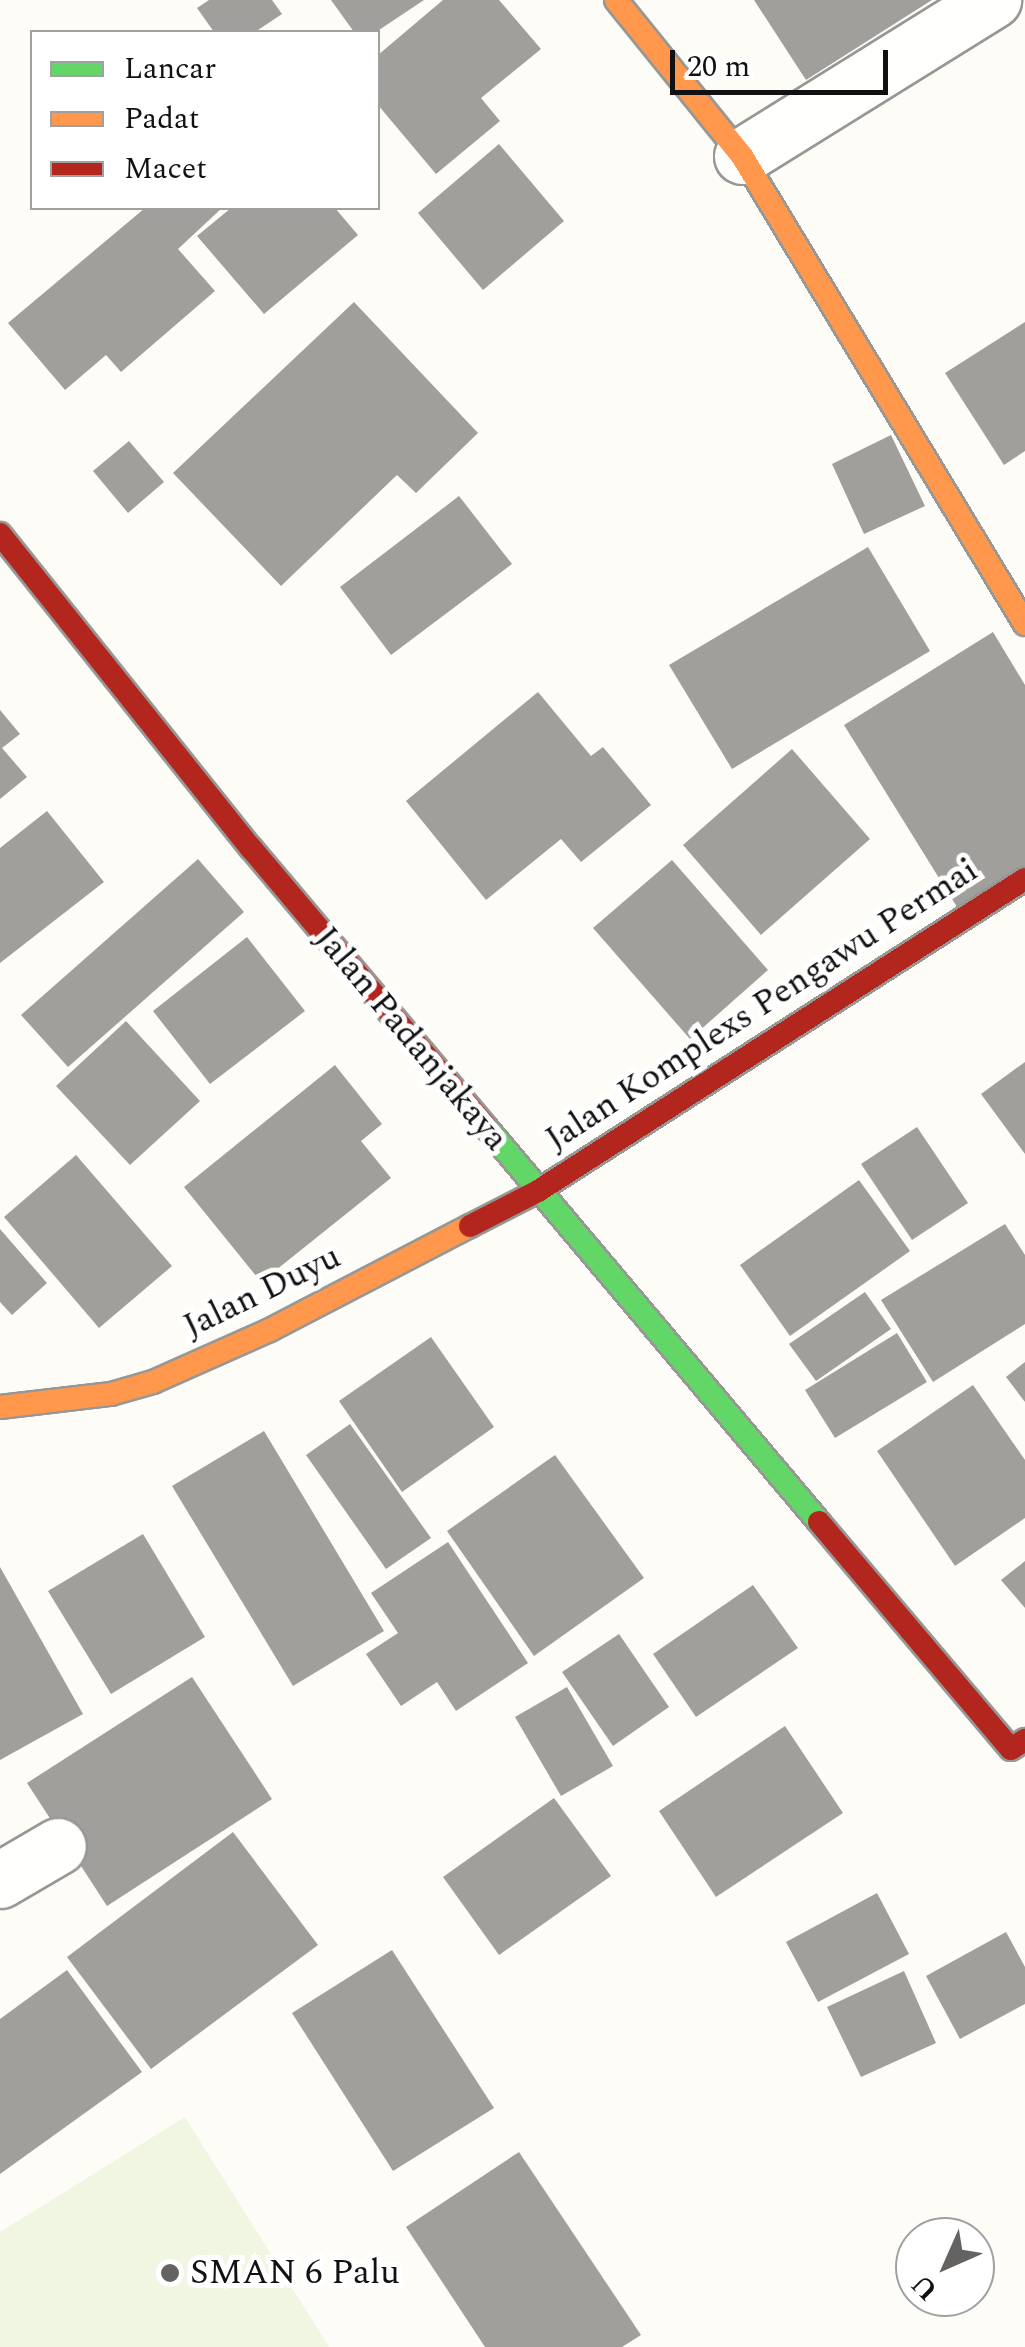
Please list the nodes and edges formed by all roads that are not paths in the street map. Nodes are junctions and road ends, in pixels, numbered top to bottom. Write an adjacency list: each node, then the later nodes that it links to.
1 (616, 0): 3 (street)
2 (993, 0): 3 (street)
3 (742, 156): 5 (street)
4 (0, 534): 7 (street, Jalan Padanjakaya)
5 (1025, 624)
6 (1025, 878): 7 (street, Jalan Komplexs Pengawu Permai)
7 (538, 1190): 8 (street, Jalan Duyu); 9 (street, Jalan Padanjakaya)
8 (0, 1407)
9 (1020, 1751)
10 (58, 1846): 11 (street)
11 (0, 1880)

